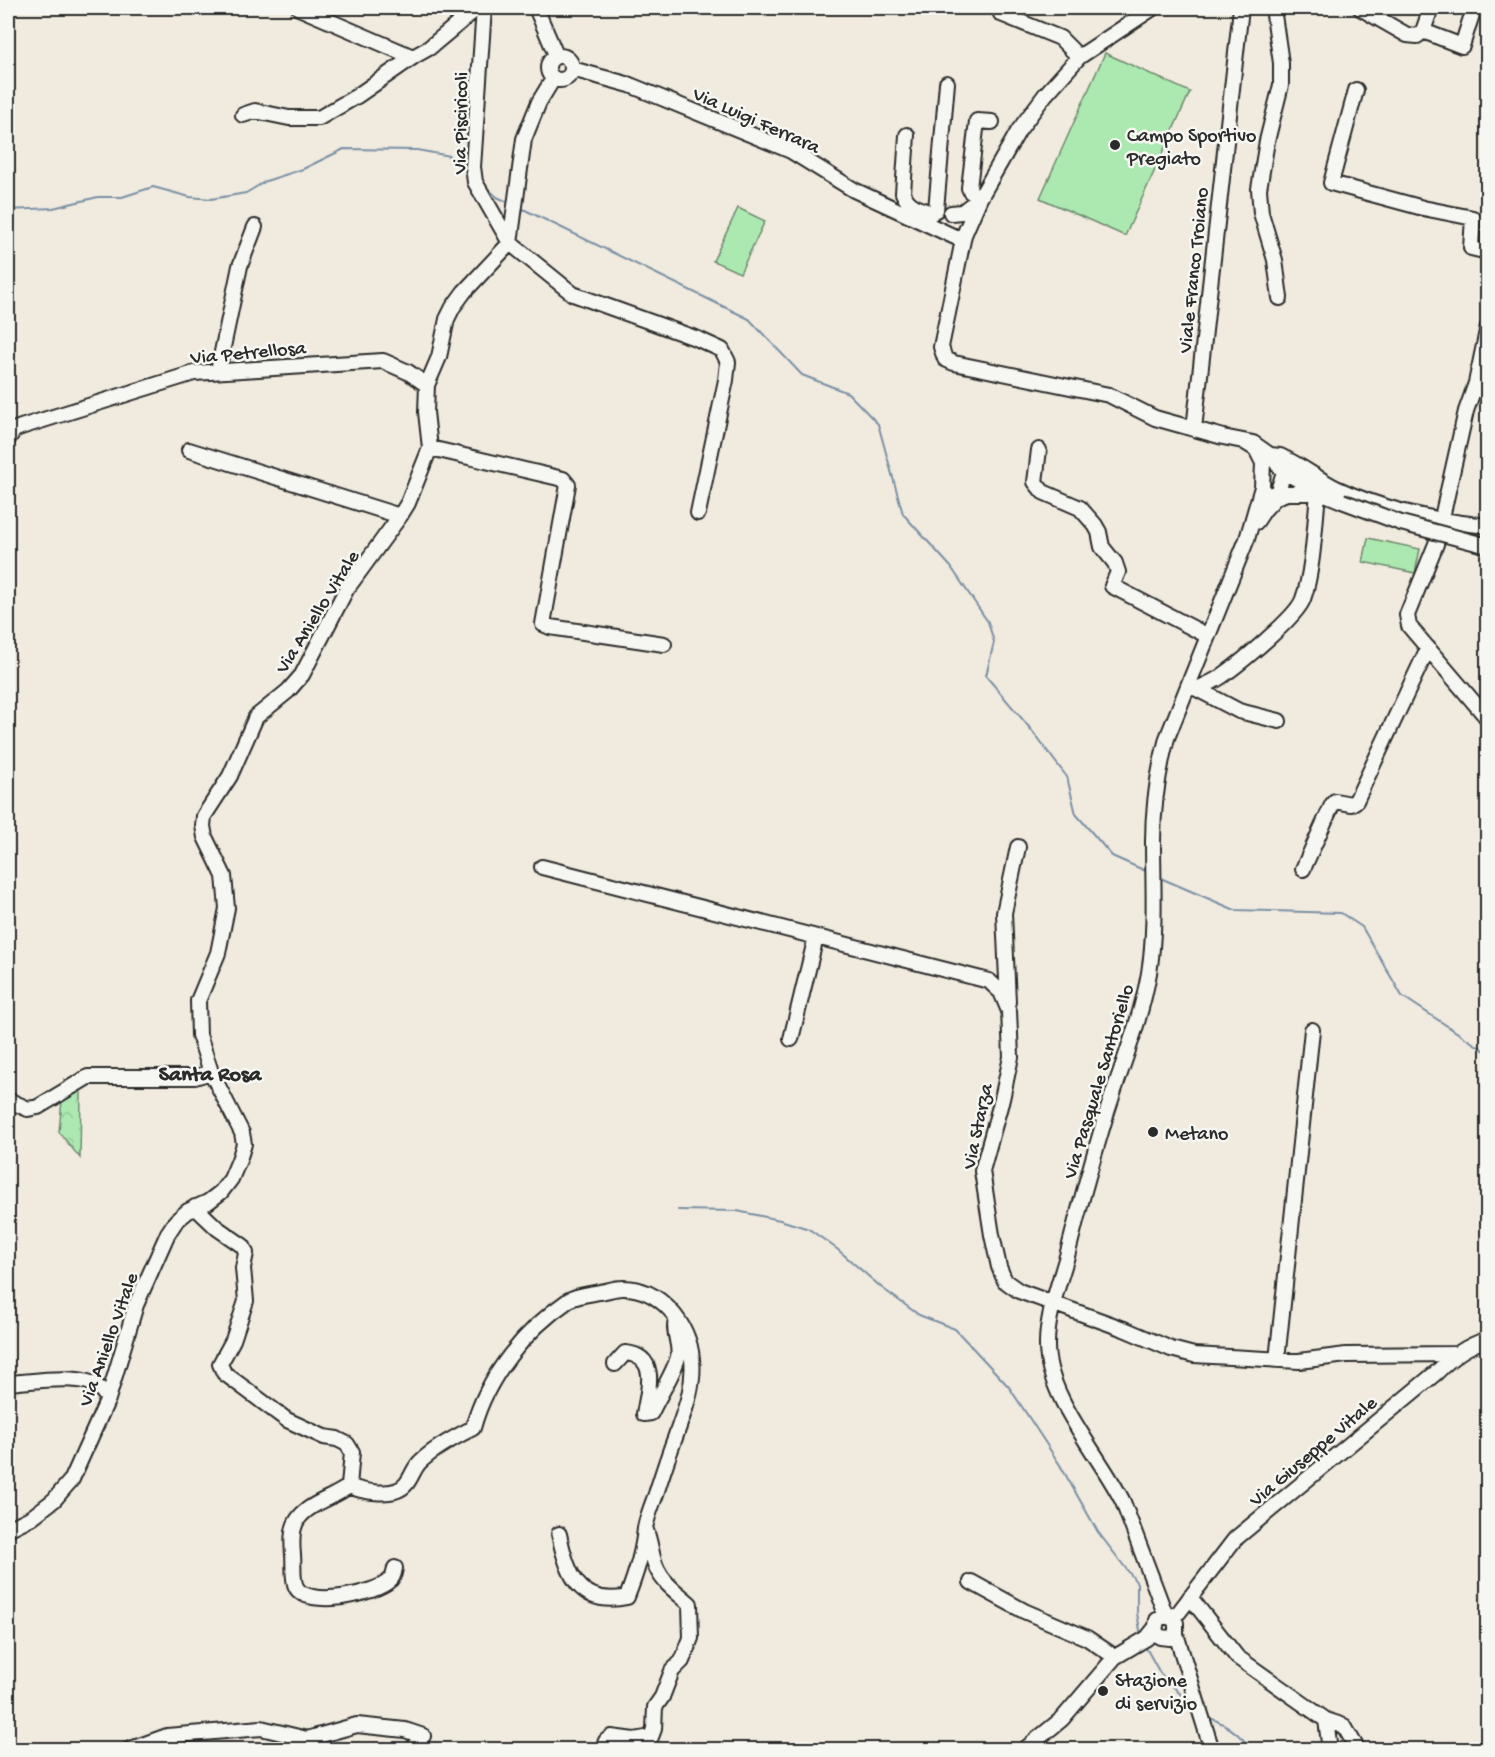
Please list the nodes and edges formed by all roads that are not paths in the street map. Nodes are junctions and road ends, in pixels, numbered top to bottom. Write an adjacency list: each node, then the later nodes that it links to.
1 (299, 8): 14 (street)
2 (477, 8): 14 (street)
3 (484, 8): 27 (street, Via Pisciricoli)
4 (536, 8): 13 (street, Via Luigi Ferrara)
5 (1003, 8): 15 (street)
6 (1153, 8): 15 (street)
7 (1241, 8): 34 (street, Viale Franco Troiano)
8 (1273, 8): 30 (street)
9 (1360, 8): 12 (street)
10 (1431, 8): 12 (street)
11 (1474, 8): 12 (street)
12 (1423, 31)
13 (556, 55): 16 (street, Via Luigi Ferrara); 17 (street)
14 (413, 57): 20 (street)
15 (1079, 57): 23 (street)
16 (572, 69): 17 (street); 24 (street, Via Luigi Ferrara)
17 (553, 79): 27 (street)
18 (947, 83): 24 (street)
19 (1356, 90): 28 (street)
20 (243, 115)
21 (992, 122): 23 (street)
22 (908, 135): 24 (street)
23 (980, 198): 24 (street); 26 (street)
24 (937, 216): 26 (street); 26 (street); 29 (street)
25 (255, 227): 32 (street)
26 (965, 231): 29 (street)
27 (507, 239): 33 (street); 44 (street)
28 (1488, 252)
29 (957, 261): 34 (street)
30 (1280, 298)
31 (1488, 326): 46 (street)
32 (218, 371): 33 (street, Via Petrellosa); 35 (street, Via Petrellosa)
33 (427, 385): 36 (street, Via Aniello Vitale)
34 (1194, 429): 39 (street)
35 (8, 439)
36 (430, 448): 45 (street, Via Aniello Vitale); 51 (street)
37 (189, 450): 45 (street)
38 (1039, 450): 50 (street)
39 (1267, 459): 40 (street); 41 (street)
40 (1289, 467): 41 (street); 42 (street); 43 (street); 46 (street)
41 (1262, 487): 43 (street); 48 (street)
42 (1321, 494): 43 (street); 49 (street, bridge); 53 (street)
43 (1276, 497): 48 (street)
44 (698, 513)
45 (400, 516): 63 (street, Via Aniello Vitale)
46 (1442, 521): 47 (street); 52 (street)
47 (1488, 526)
48 (1246, 539): 50 (street, Via Pasquale Santoriello)
49 (1488, 546)
50 (1208, 636): 53 (street, Via Pasquale Santoriello)
51 (664, 644)
52 (1428, 648): 54 (street); 58 (street)
53 (1193, 687): 55 (street); 66 (street, Via Pasquale Santoriello)
54 (1488, 719)
55 (1279, 721)
56 (1018, 847): 60 (street)
57 (542, 867): 59 (street, Via Starza)
58 (1303, 869)
59 (816, 937): 60 (street, Via Starza); 62 (street)
60 (1009, 1011): 66 (street, Via Starza)
61 (1312, 1030): 70 (street)
62 (791, 1039)
63 (211, 1072): 64 (street); 65 (street, Via Aniello Vitale)
64 (8, 1100)
65 (195, 1207): 73 (street, Via Aniello Vitale); 74 (street)
66 (1054, 1304): 70 (street, Via Starza); 80 (street, Via Pasquale Santoriello)
67 (676, 1319): 71 (street); 74 (street); 75 (street)
68 (1488, 1339): 69 (street, Via Giuseppe Vitale)
69 (1455, 1354): 70 (street, Via Starza); 81 (street, Via Giuseppe Vitale)
70 (1277, 1360)
71 (615, 1364)
72 (8, 1383): 73 (street)
73 (108, 1399): 76 (street, Via Aniello Vitale)
74 (349, 1486): 78 (street)
75 (645, 1528): 77 (street); 87 (street)
76 (8, 1529)
77 (559, 1534)
78 (395, 1568)
79 (971, 1582): 82 (street)
80 (1155, 1585): 81 (street, Via Pasquale Santoriello); 81 (street, Via Pasquale Santoriello)
81 (1166, 1624): 82 (street); 83 (street); 84 (street)
82 (1115, 1657): 88 (street)
83 (1326, 1720): 89 (street); 90 (street)
84 (1210, 1744)
85 (128, 1749): 86 (street)
86 (411, 1749)
87 (602, 1749)
88 (1024, 1749)
89 (1330, 1749)
90 (1358, 1749)

